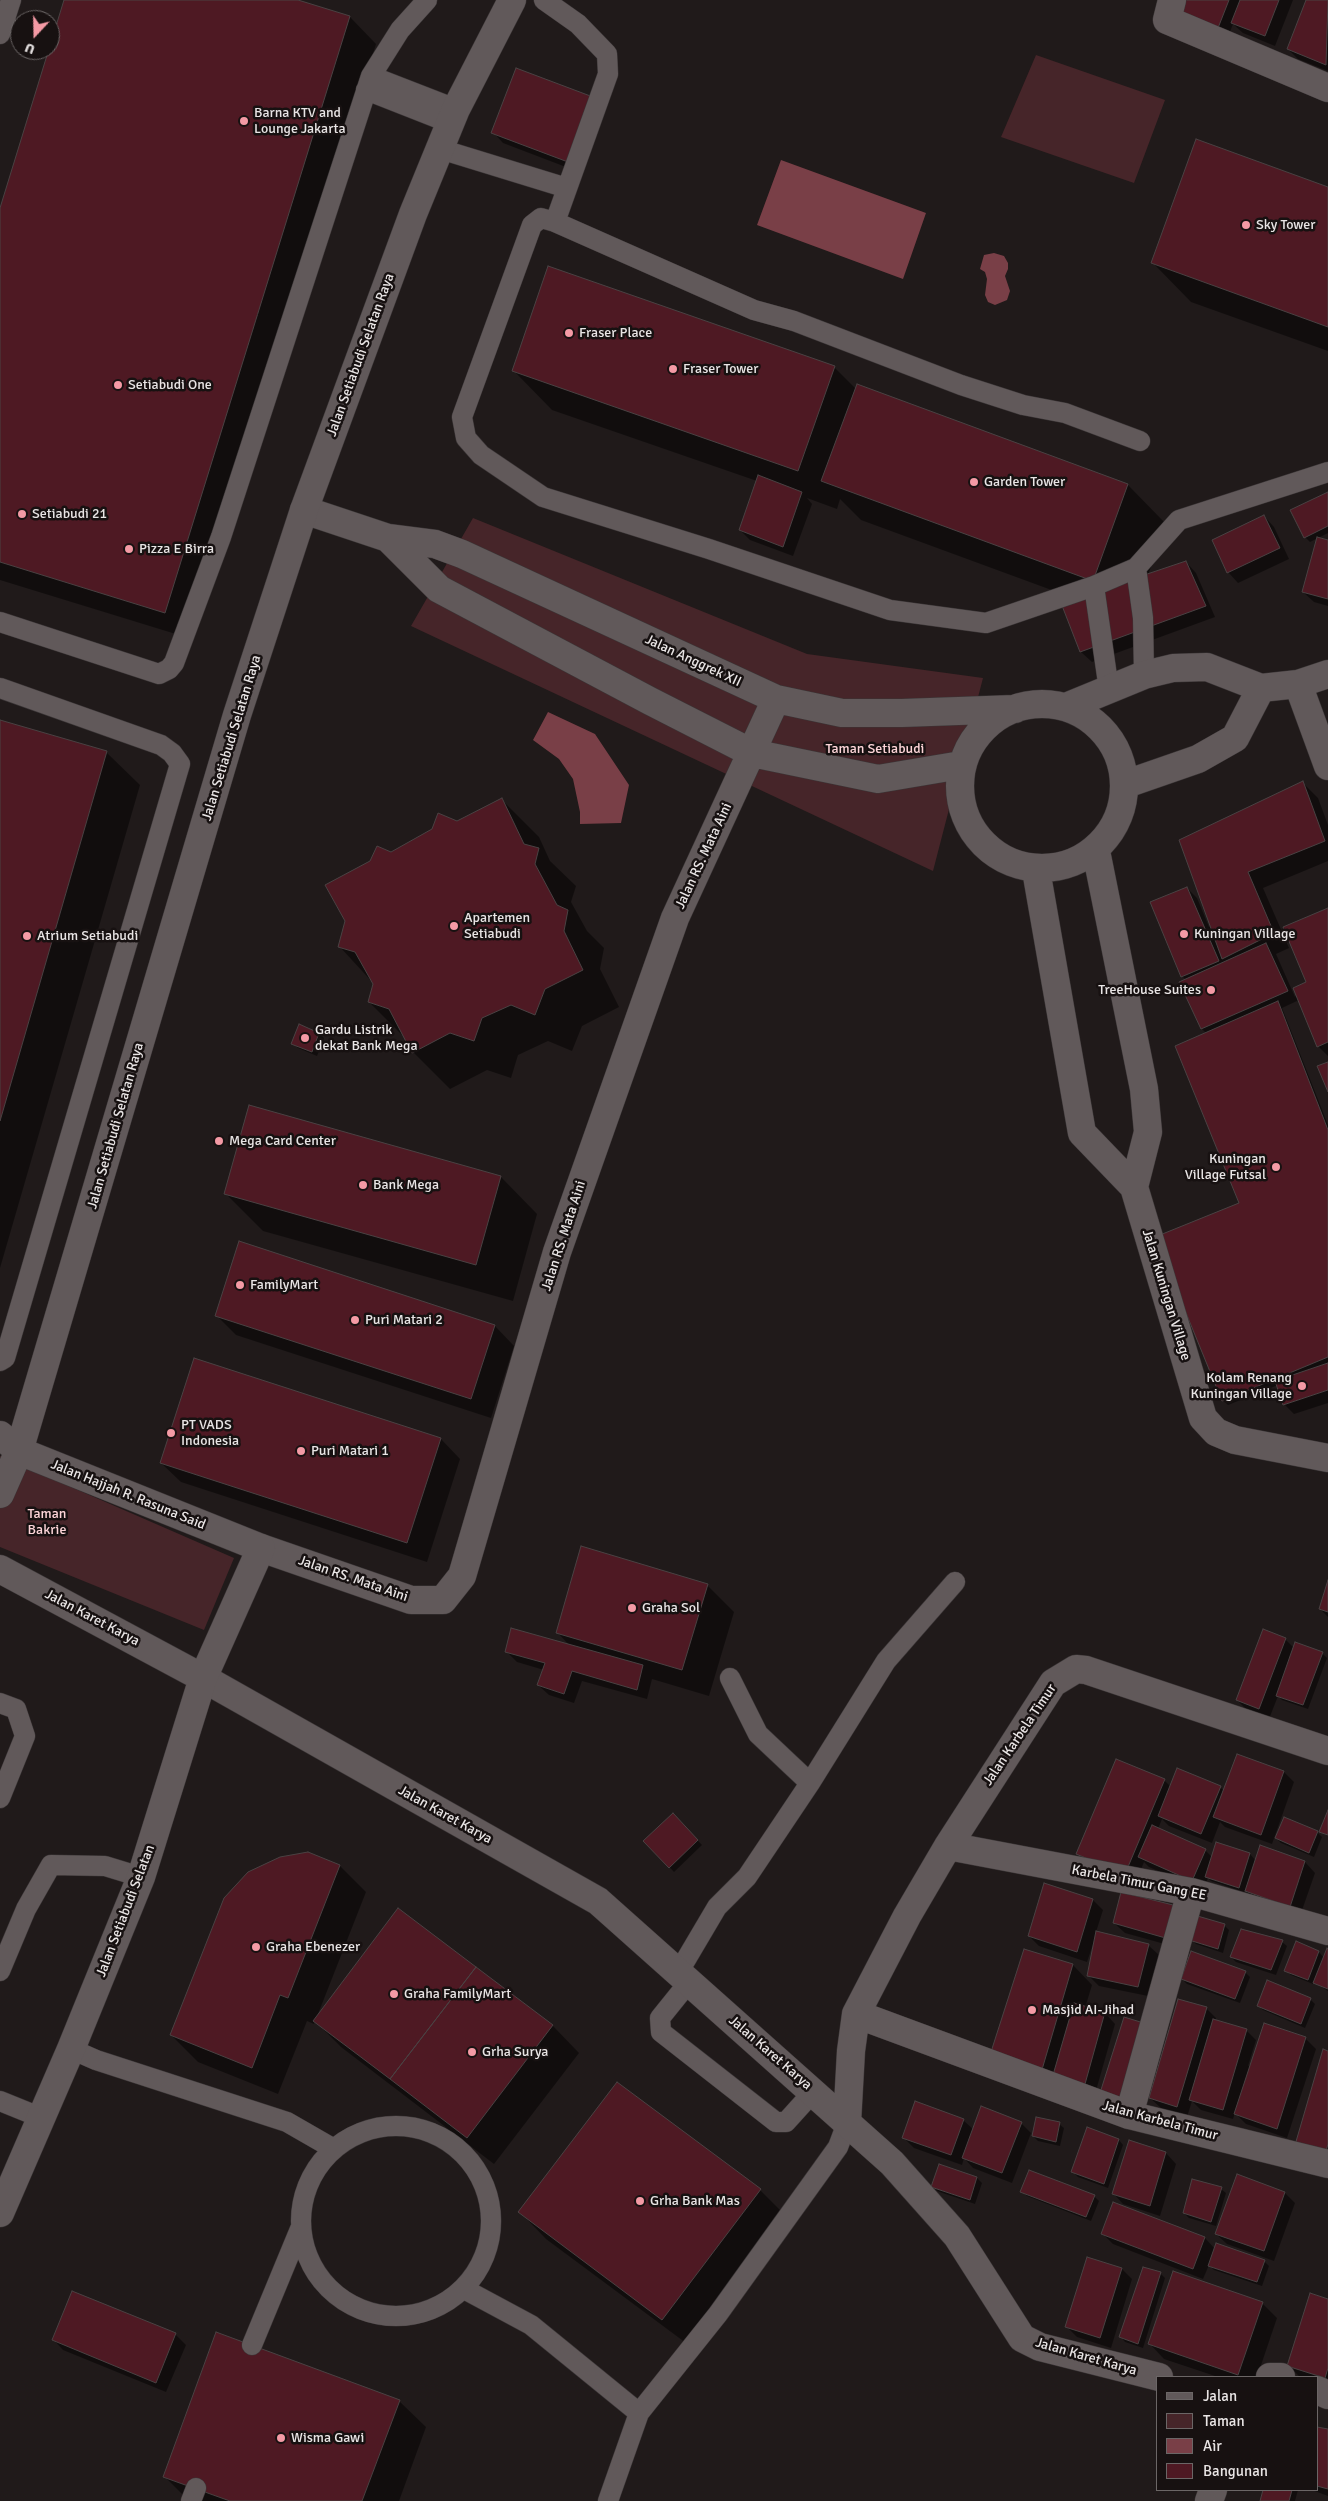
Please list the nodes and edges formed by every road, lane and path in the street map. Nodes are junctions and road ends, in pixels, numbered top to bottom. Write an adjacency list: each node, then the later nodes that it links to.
1 (11, 0): 6 (lane)
2 (427, 0): 7 (lane)
3 (512, 0): 9 (street, Jalan Setiabudi Selatan Raya)
4 (544, 0): 11 (lane)
5 (1172, 0): 8 (street)
6 (0, 34)
7 (369, 83): 9 (lane); 19 (lane)
8 (1328, 88)
9 (453, 116): 10 (street, Jalan Setiabudi Selatan Raya)
10 (440, 149): 11 (lane); 15 (street, Jalan Setiabudi Selatan Raya)
11 (567, 188): 12 (lane)
12 (555, 222): 13 (lane); 18 (lane)
13 (1140, 442)
14 (1328, 472): 17 (lane)
15 (304, 510): 16 (street, Jalan Anggrek XII); 37 (street, Jalan Setiabudi Selatan Raya)
16 (388, 538): 26 (street, Jalan Anggrek XII); 29 (street, Jalan Anggrek XII)
17 (1136, 568): 18 (lane); 21 (lane)
18 (1094, 586): 25 (lane)
19 (0, 622)
20 (1328, 674): 22 (street)
21 (1144, 675): 24 (street); 25 (street)
22 (1298, 684): 24 (street); 31 (street)
23 (0, 688): 36 (lane)
24 (1261, 688): 32 (street)
25 (1109, 690): 27 (street)
26 (776, 699): 28 (street, Jalan Anggrek XII); 29 (street, Jalan RS. Mata Aini)
27 (1066, 707): 28 (street); 32 (street)
28 (1014, 709): 30 (street)
29 (752, 753): 30 (street, Jalan Anggrek XII); 40 (street, Jalan RS. Mata Aini)
30 (961, 765): 34 (street)
31 (1328, 766)
32 (1126, 784): 33 (street)
33 (1096, 851): 34 (street); 35 (street)
34 (1036, 870): 35 (street, Jalan Kuningan Village)
35 (1134, 1187): 38 (street, Jalan Kuningan Village)
36 (0, 1361)
37 (10, 1443): 39 (street, Jalan Setiabudi Selatan Raya); 40 (street, Jalan Hajjah R. Rasuna Said)
38 (1328, 1458)
39 (0, 1494)
40 (261, 1548): 43 (street, Jalan Setiabudi Selatan)
41 (0, 1569): 43 (street, Jalan Karet Karya)
42 (956, 1582): 47 (lane)
43 (202, 1678): 50 (street, Jalan Setiabudi Selatan); 54 (street, Jalan Karet Karya)
44 (730, 1678): 47 (lane)
45 (0, 1703): 48 (lane)
46 (1328, 1751): 49 (street, Jalan Karbela Timur)
47 (810, 1783): 54 (lane)
48 (0, 1798)
49 (948, 1846): 51 (street, Karbela Timur Gang EE); 55 (street, Jalan Karbela Timur)
50 (142, 1877): 53 (lane); 56 (street, Jalan Setiabudi Selatan)
51 (1191, 1892): 52 (street, Karbela Timur Gang EE); 59 (street)
52 (1328, 1931)
53 (0, 1971)
54 (684, 1977): 57 (street, Jalan Karet Karya); 57 (lane)
55 (856, 2014): 59 (street, Jalan Karbela Timur); 61 (street, Jalan Karbela Timur)
56 (71, 2049): 60 (street, Jalan Setiabudi Selatan); 62 (lane)
57 (814, 2092): 61 (street, Jalan Karet Karya)
58 (0, 2101): 60 (lane)
59 (1129, 2115): 63 (street, Jalan Karbela Timur)
60 (42, 2118): 64 (street, Jalan Setiabudi Selatan)
61 (847, 2123): 68 (street, Jalan Karet Karya); 69 (lane)
62 (334, 2149): 65 (lane); 66 (lane)
63 (1328, 2164)
64 (0, 2213)
65 (300, 2229): 66 (lane); 67 (lane)
66 (464, 2289): 69 (lane)
67 (252, 2345)
68 (1156, 2376)
69 (639, 2414): 70 (lane)
70 (608, 2501)

